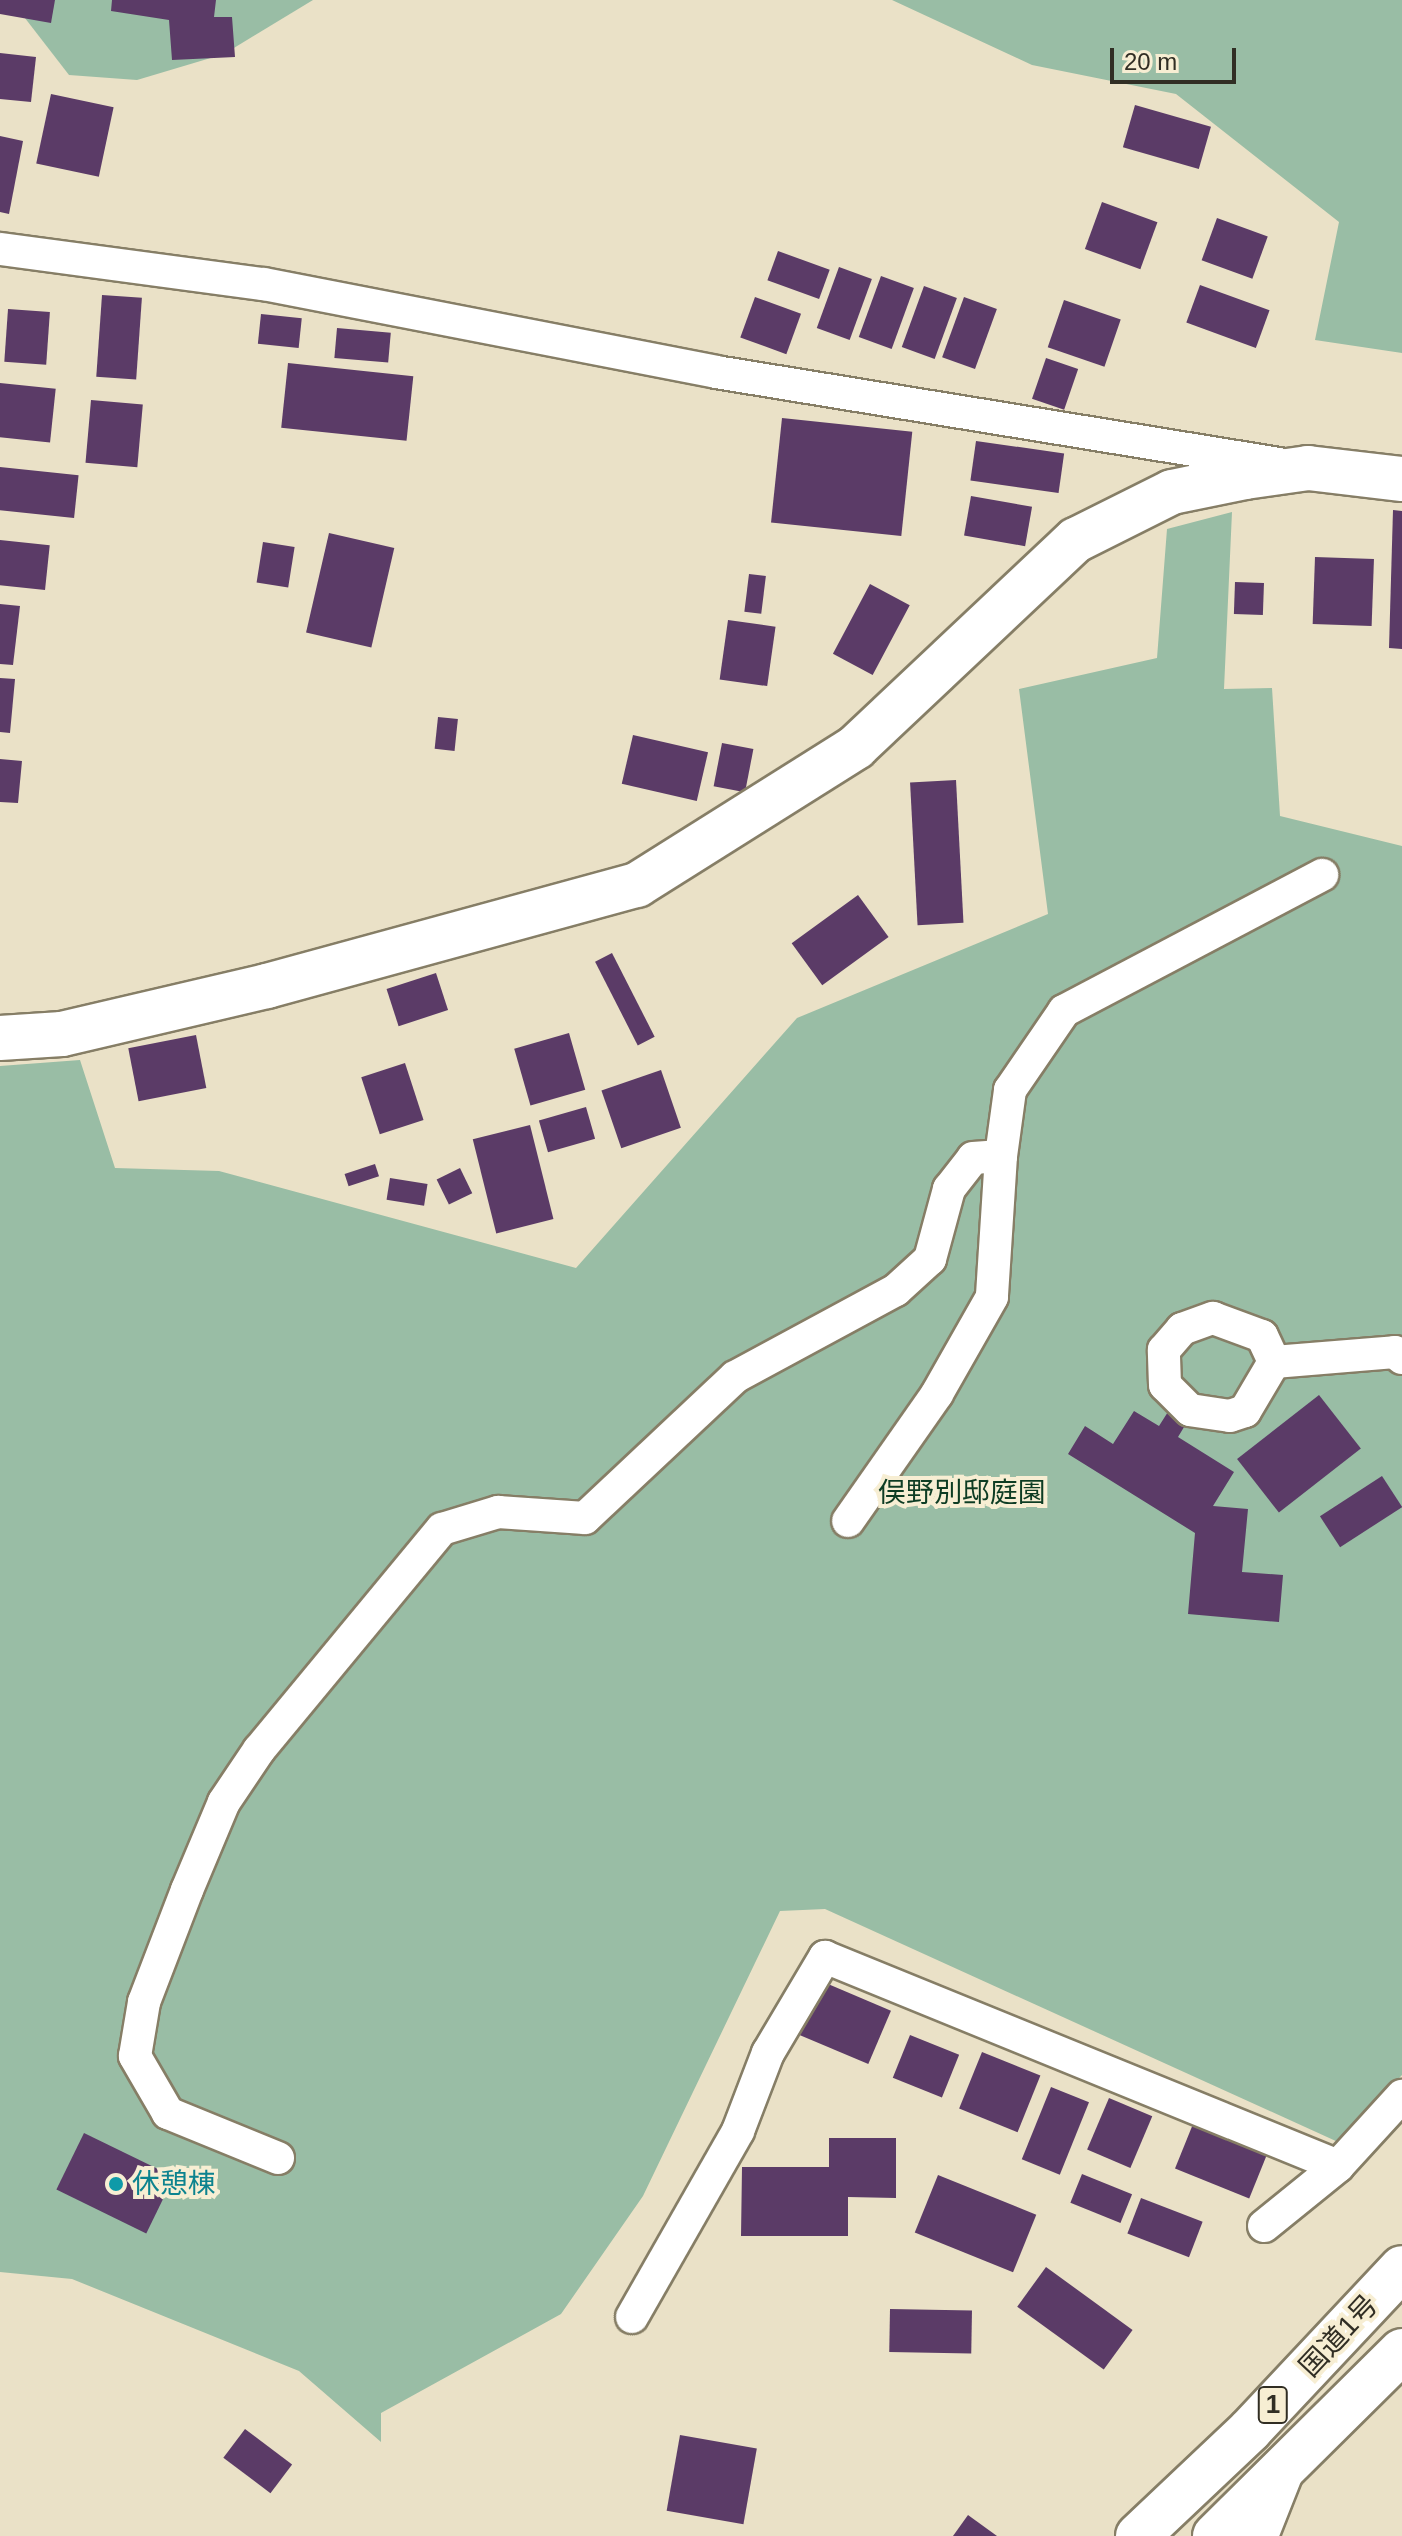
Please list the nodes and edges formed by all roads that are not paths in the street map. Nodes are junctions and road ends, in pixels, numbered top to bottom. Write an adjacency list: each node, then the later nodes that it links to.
1 (0, 249): 2 (street)
2 (1308, 468): 3 (main road); 5 (main road)
3 (1402, 479)
4 (1322, 875): 6 (street)
5 (0, 1038)
6 (1001, 1156): 9 (street); 11 (street)
7 (1402, 1358): 8 (street)
8 (1274, 1362)
9 (848, 1521)
10 (1402, 2096): 12 (street)
11 (278, 2158)
12 (1338, 2166): 13 (street); 15 (street)
13 (1264, 2226)
14 (1402, 2268): 18 (main road, 国道1号 / 1)
15 (632, 2317)
16 (1402, 2351): 17 (main road, 国道1号 / 1)
17 (1293, 2458): 19 (main road, 国道1号 / 1); 20 (street)
18 (1138, 2536)
19 (1215, 2536)
20 (1262, 2536)

